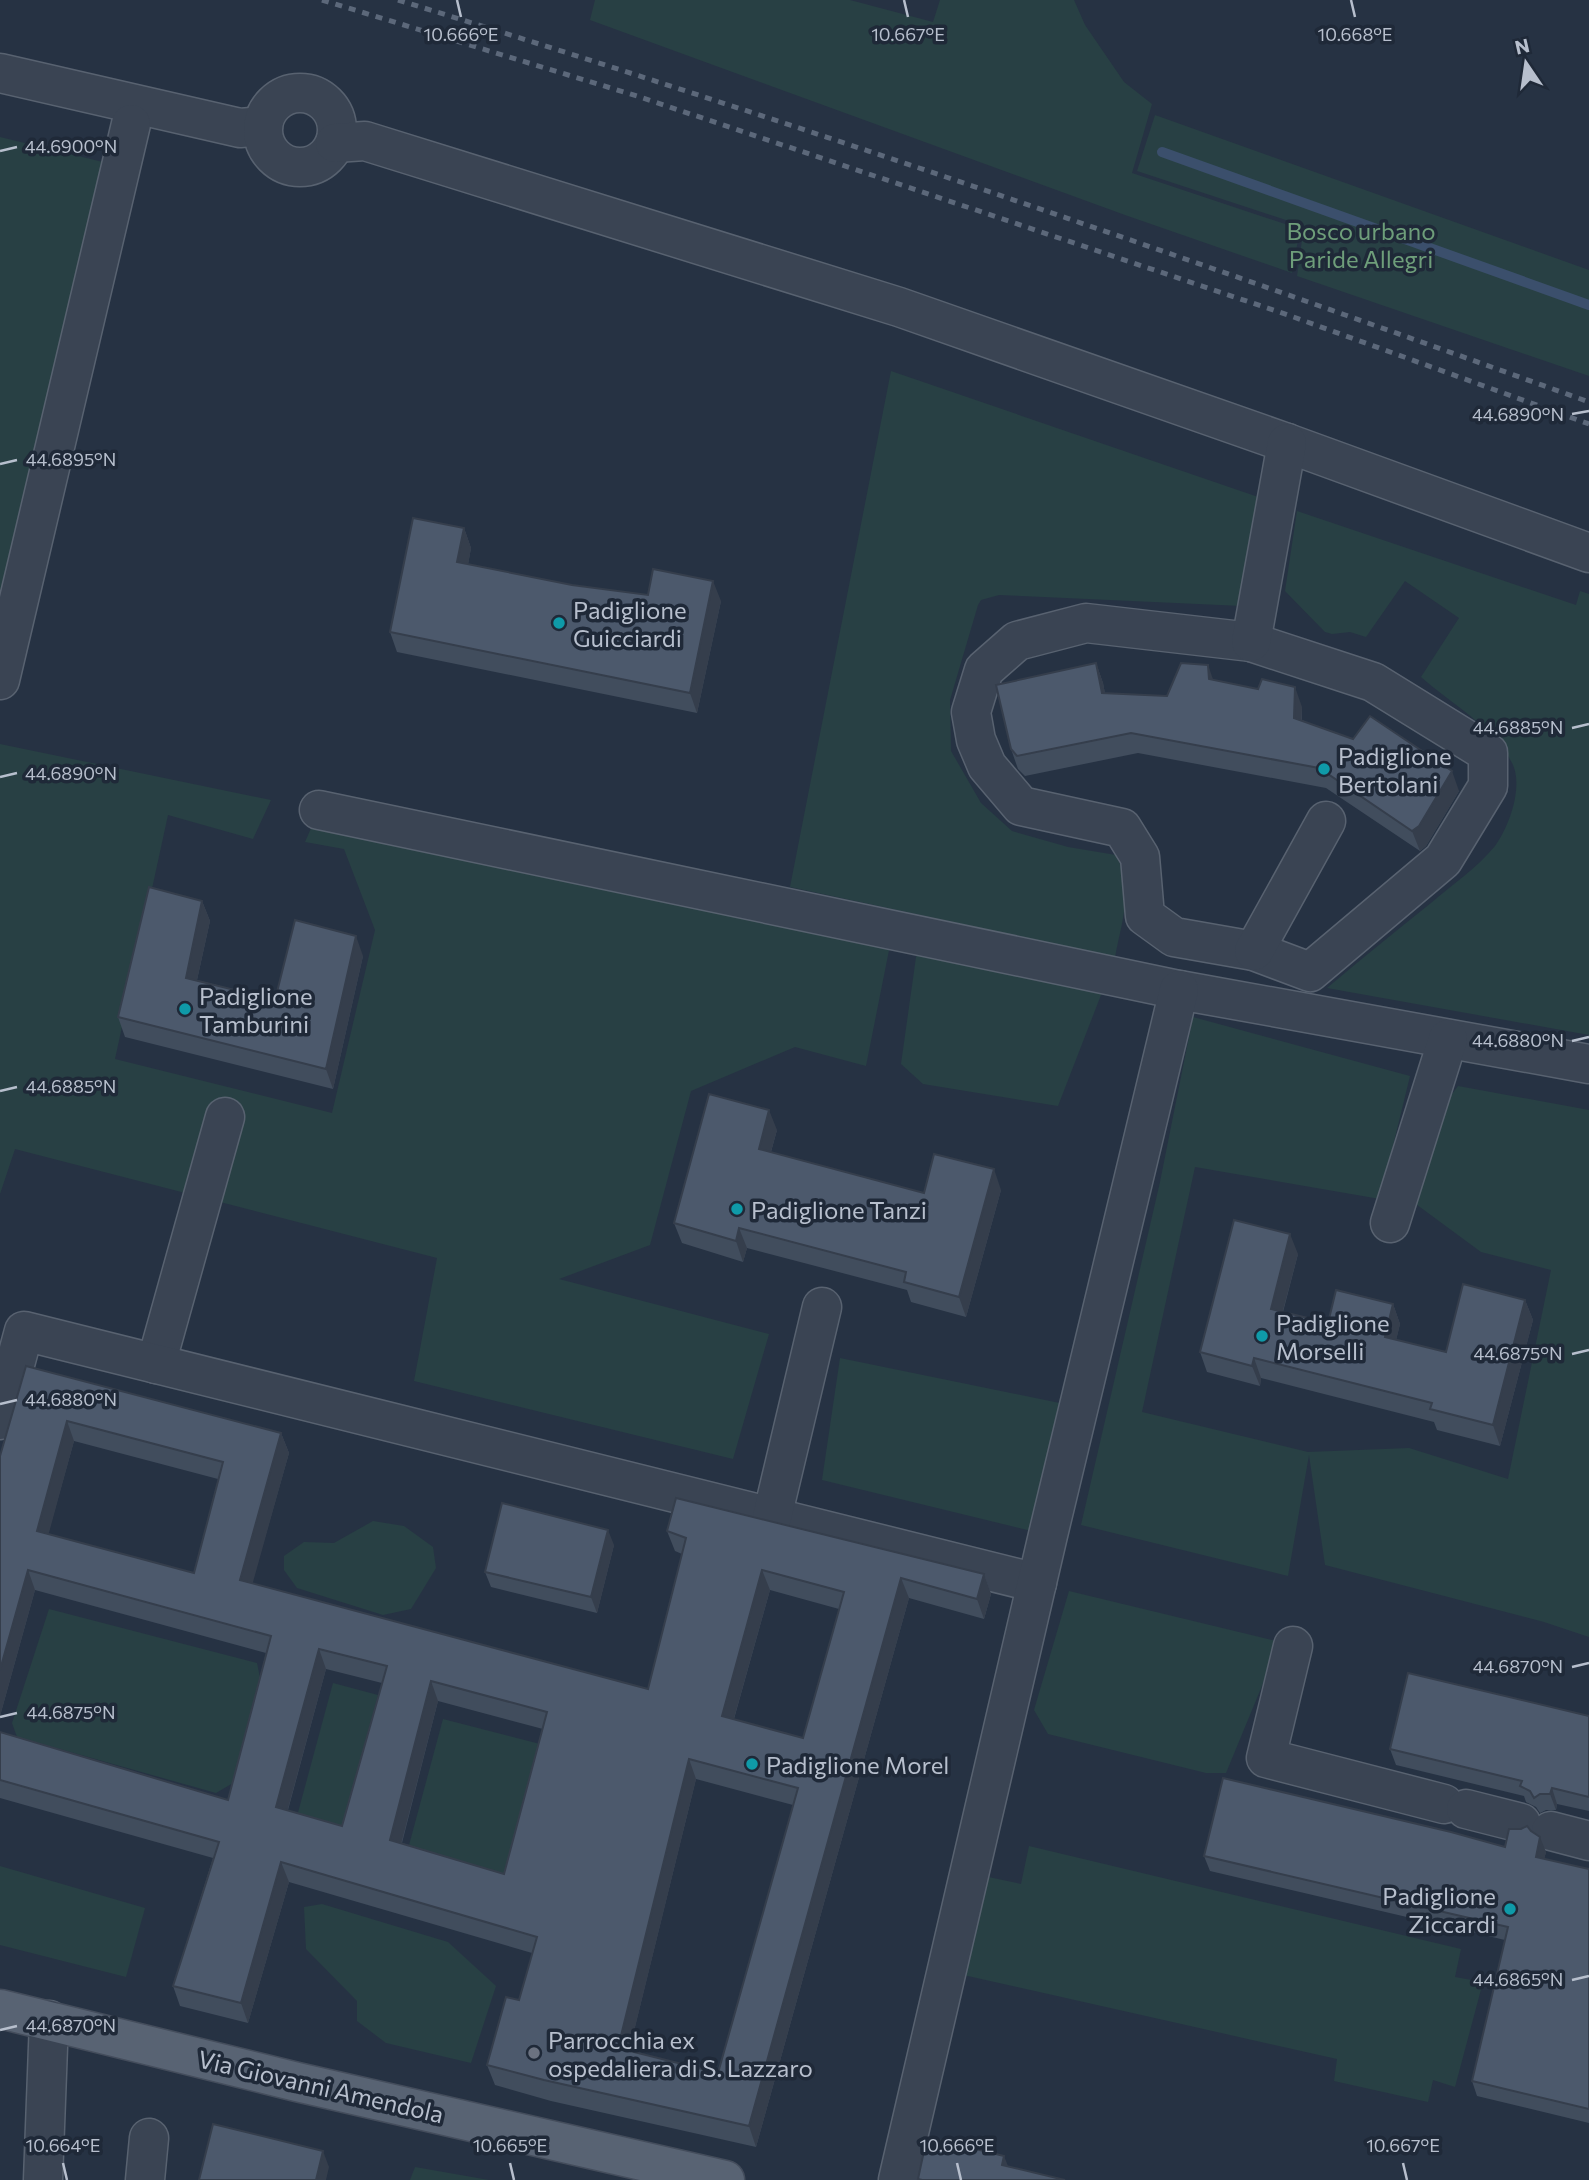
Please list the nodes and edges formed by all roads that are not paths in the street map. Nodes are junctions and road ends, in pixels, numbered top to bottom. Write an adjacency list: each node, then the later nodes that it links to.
1 (0, 73): 3 (street)
2 (131, 124): 8 (street)
3 (262, 126): 4 (street); 4 (street)
4 (335, 143): 5 (street)
5 (1287, 443): 6 (street); 7 (street)
6 (1589, 553)
7 (1251, 642): 11 (street); 11 (street)
8 (0, 680)
9 (319, 810): 12 (street)
10 (1326, 821): 11 (street)
11 (1254, 951)
12 (1179, 990): 13 (street); 22 (street)
13 (1448, 1039): 14 (street); 16 (street)
14 (1589, 1065)
15 (225, 1117): 19 (street)
16 (1390, 1223)
17 (822, 1307): 21 (street)
18 (12, 1328): 19 (street); 20 (street)
19 (156, 1364): 21 (street)
20 (0, 1420)
21 (772, 1517): 22 (street)
22 (1037, 1583): 31 (street)
23 (1293, 1646): 24 (street)
24 (1589, 1841)
25 (0, 2009): 26 (main road, Via Giovanni Amendola)
26 (49, 2020): 28 (street); 30 (main road, Via Giovanni Amendola)
27 (149, 2138): 29 (street)
28 (43, 2180)
29 (145, 2180)
30 (725, 2180)
31 (898, 2180)

